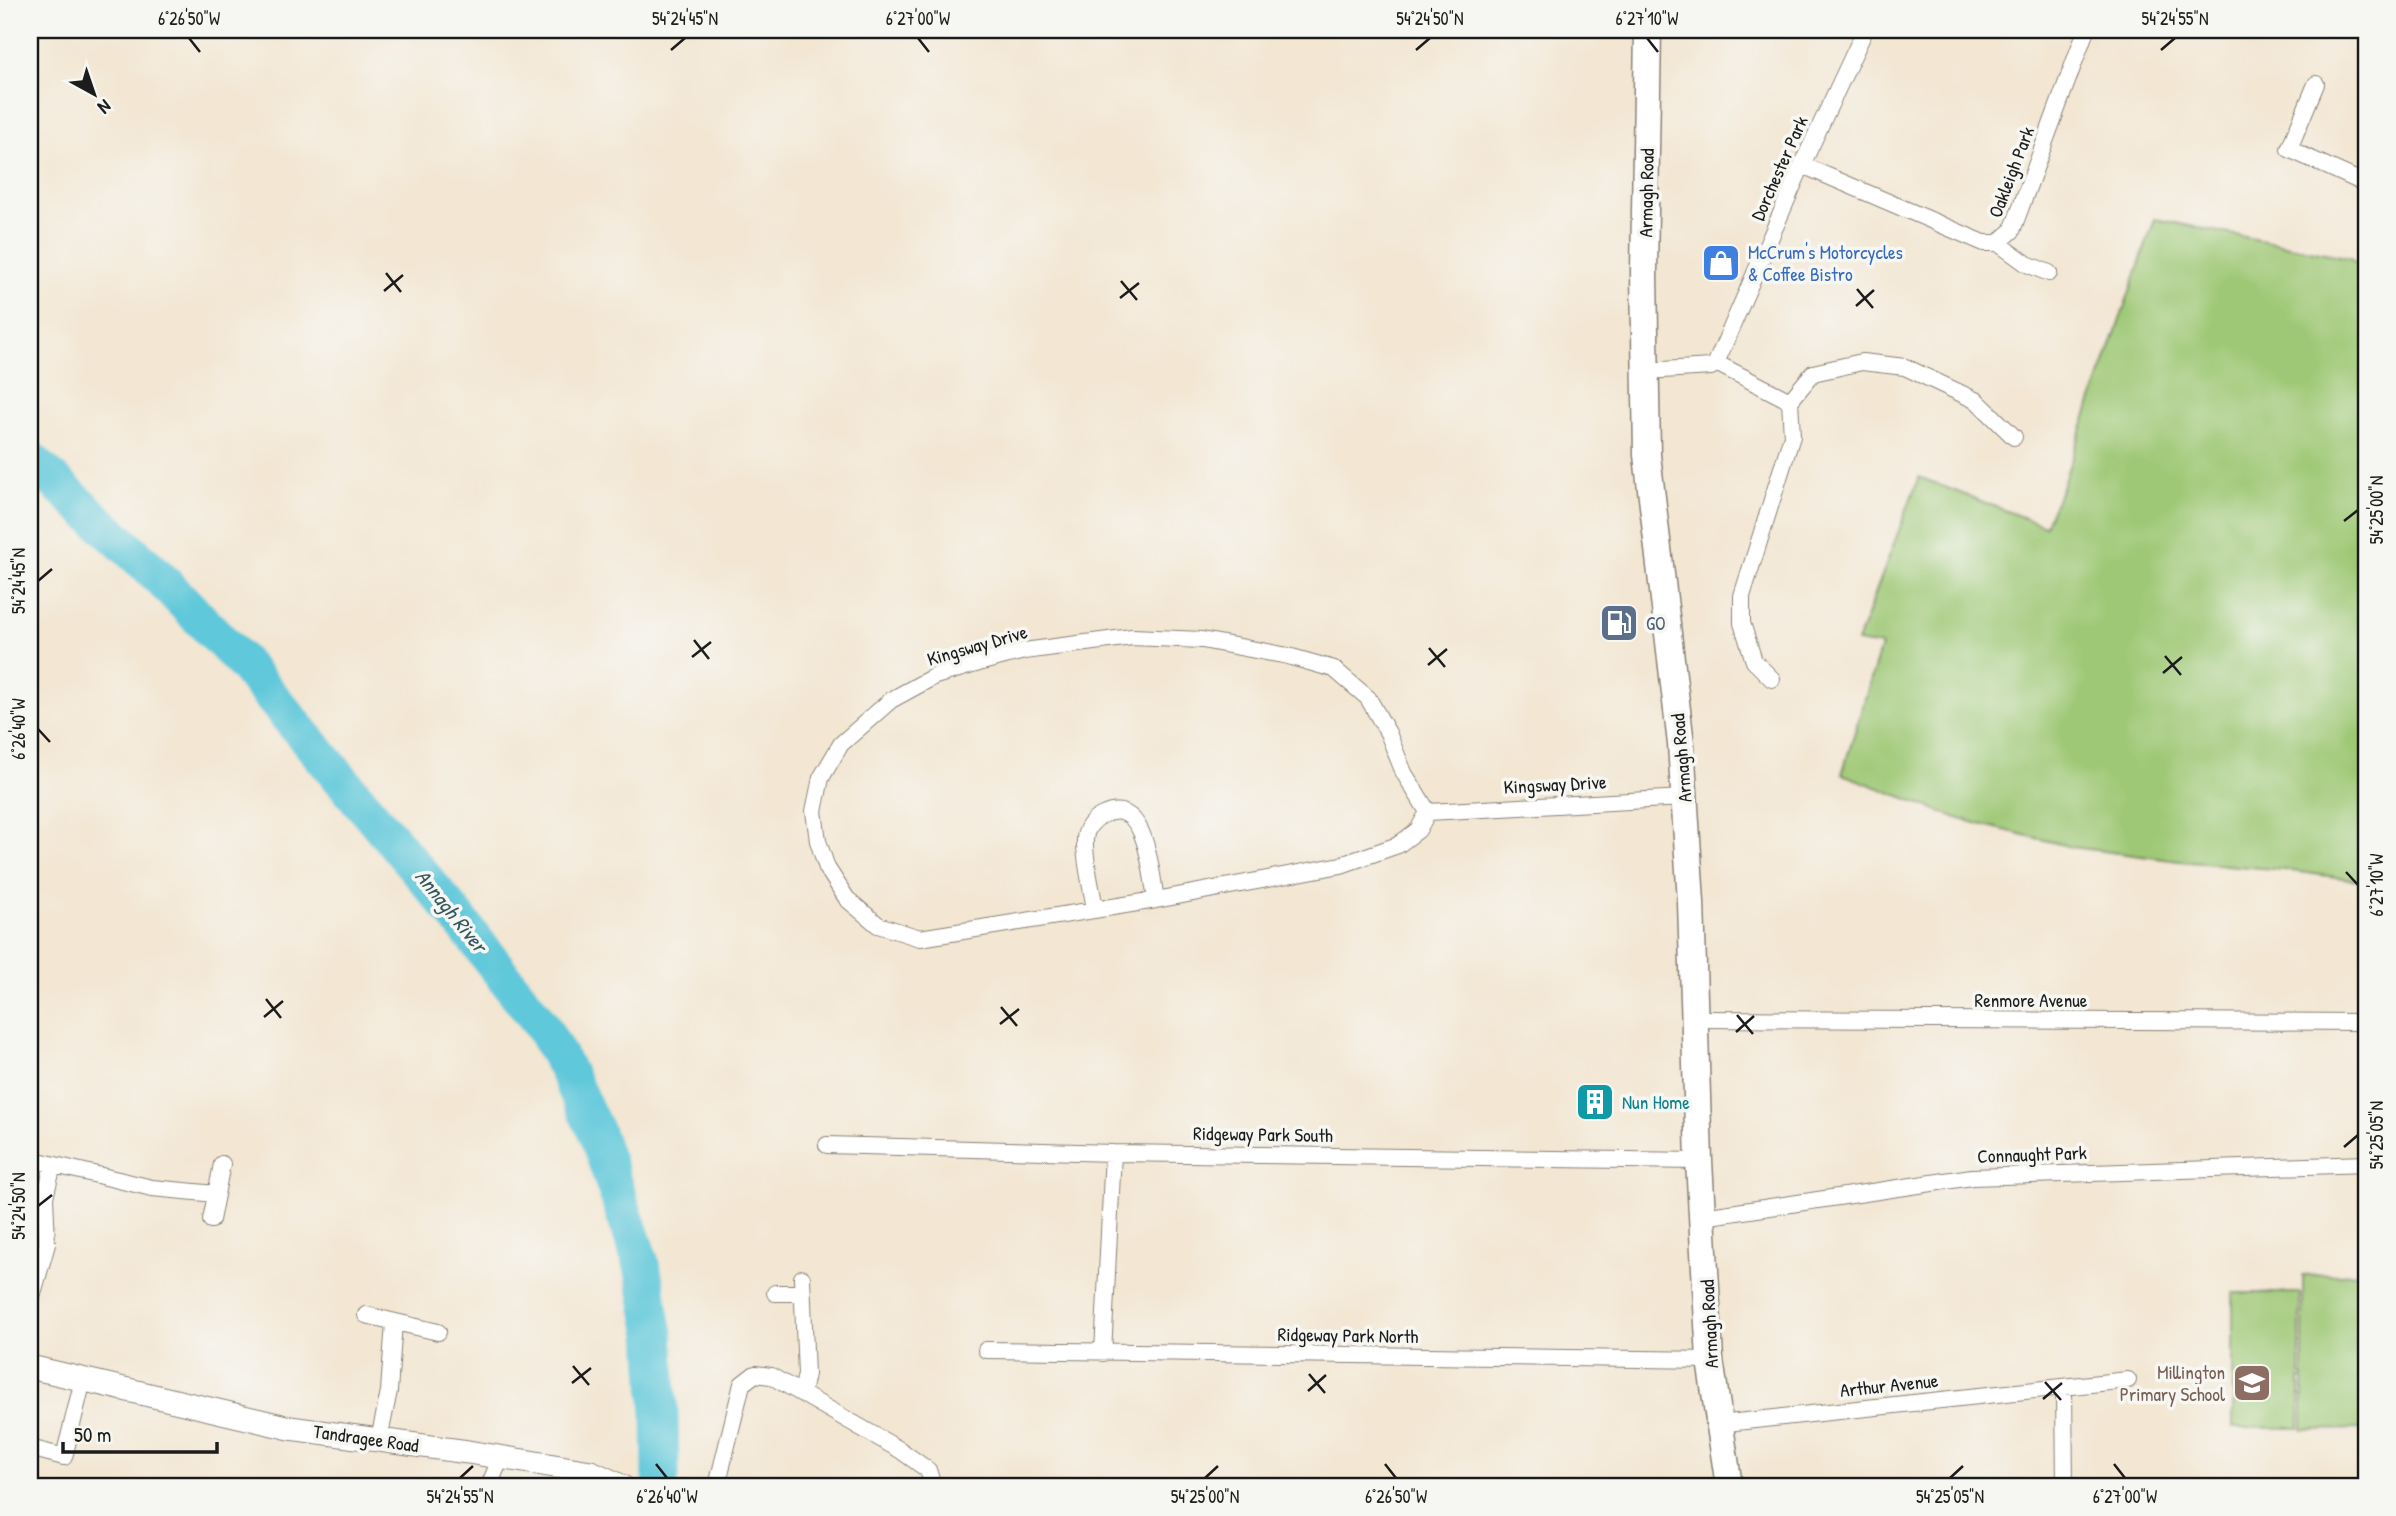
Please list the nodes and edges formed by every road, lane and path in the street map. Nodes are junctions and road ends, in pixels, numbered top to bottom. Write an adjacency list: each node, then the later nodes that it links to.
1 (1648, 30): 10 (main road, Armagh Road)
2 (1866, 30): 5 (street, Dorchester Park)
3 (2087, 30): 7 (street, Oakleigh Park)
4 (2316, 84): 6 (street)
5 (1802, 164): 7 (street, Oakleigh Park); 9 (street, Dorchester Park)
6 (2366, 184)
7 (1998, 243): 8 (street)
8 (2049, 274)
9 (1716, 363): 10 (street); 11 (street)
10 (1646, 371): 14 (main road, Armagh Road)
11 (1790, 401): 12 (street); 13 (street)
12 (2014, 437)
13 (1772, 679)
14 (1684, 798): 15 (street, Kingsway Drive); 18 (main road, Armagh Road)
15 (1428, 811): 16 (street, Kingsway Drive); 17 (street, Kingsway Drive)
16 (1156, 900): 17 (street, Kingsway Drive); 17 (street)
17 (1096, 909)
18 (1695, 1019): 19 (street, Renmore Avenue); 23 (main road, Armagh Road)
19 (2366, 1022)
20 (827, 1145): 21 (street, Ridgeway Park South)
21 (1113, 1153): 23 (street, Ridgeway Park South); 36 (street)
22 (30, 1159): 24 (street)
23 (1699, 1161): 28 (main road, Armagh Road)
24 (53, 1164): 27 (street); 31 (street)
25 (222, 1164): 27 (street)
26 (2366, 1164): 28 (street, Connaught Park)
27 (216, 1194): 29 (street)
28 (1703, 1217): 37 (main road, Armagh Road)
29 (211, 1220)
30 (775, 1293): 42 (street)
31 (30, 1304)
32 (366, 1315): 33 (street)
33 (394, 1322): 34 (street); 44 (street)
34 (438, 1332)
35 (986, 1350): 36 (street, Ridgeway Park North)
36 (1103, 1353): 37 (street, Ridgeway Park North)
37 (1710, 1360): 43 (main road, Armagh Road)
38 (30, 1367): 39 (main road, Tandragee Road)
39 (83, 1380): 44 (main road, Tandragee Road); 45 (street)
40 (2128, 1380): 41 (street, Arthur Avenue)
41 (2064, 1388): 43 (street, Arthur Avenue); 52 (street)
42 (802, 1393): 49 (street); 50 (street)
43 (1718, 1424): 51 (main road, Armagh Road)
44 (379, 1440): 46 (main road, Tandragee Road)
45 (30, 1448)
46 (501, 1457): 47 (street); 48 (main road, Tandragee Road)
47 (489, 1486)
48 (621, 1486)
49 (717, 1486)
50 (933, 1486)
51 (1729, 1486)
52 (2066, 1486)

